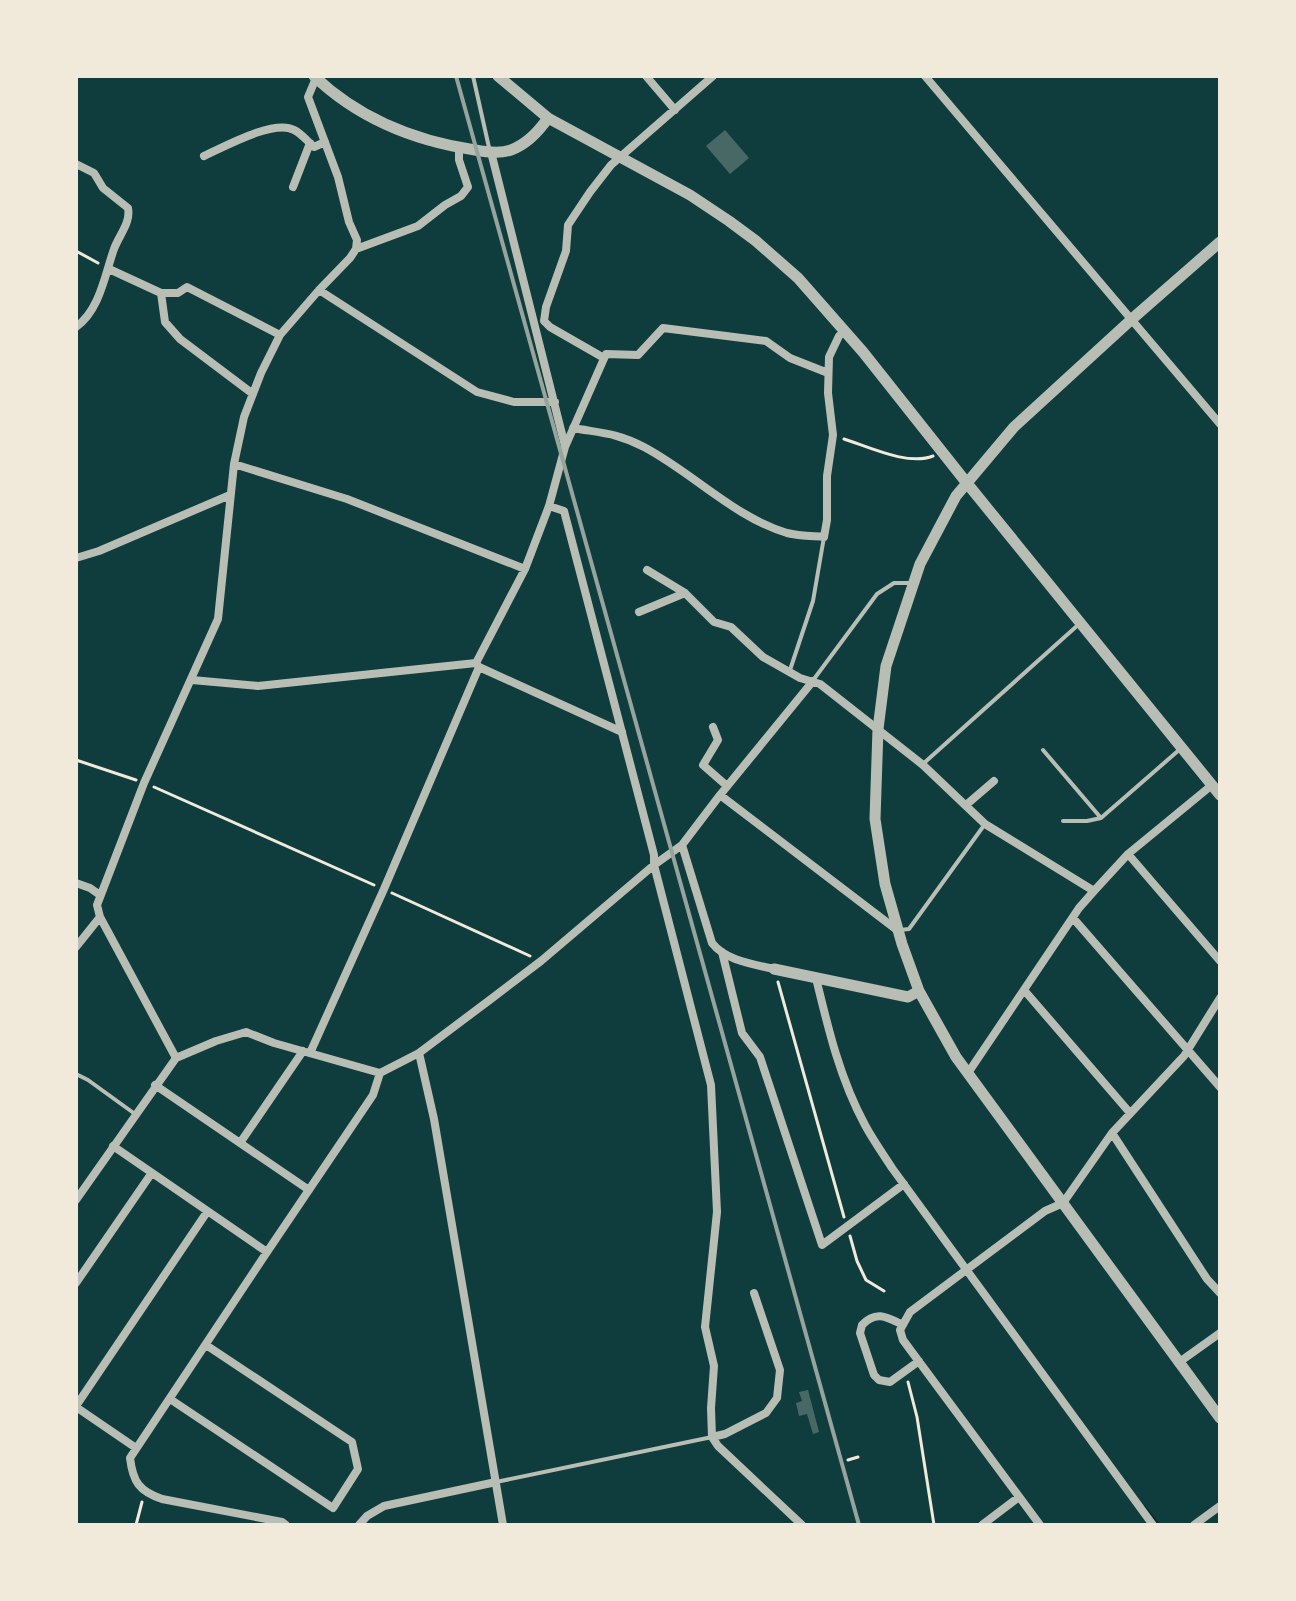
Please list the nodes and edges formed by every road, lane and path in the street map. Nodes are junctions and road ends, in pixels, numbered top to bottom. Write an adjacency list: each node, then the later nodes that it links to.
1 (473, 76): 12 (lane)
2 (498, 76): 8 (street)
3 (646, 76): 7 (street)
4 (713, 76): 7 (street)
5 (925, 76): 24 (street)
6 (315, 77): 9 (street); 11 (street)
7 (675, 110): 14 (street)
8 (548, 118): 12 (street); 14 (street)
9 (325, 142): 10 (street); 18 (street)
10 (310, 143): 13 (street); 16 (street)
11 (459, 148): 12 (street); 18 (street)
12 (491, 152): 25 (street)
13 (204, 156)
14 (620, 157): 23 (street); 27 (street)
15 (76, 164): 20 (street)
16 (293, 187)
17 (1220, 242): 24 (street)
18 (356, 249): 21 (street)
19 (76, 251): 20 (path)
20 (109, 269): 22 (street); 26 (street)
21 (319, 290): 28 (street); 32 (street)
22 (161, 293): 28 (street); 31 (street)
23 (544, 319): 25 (street); 29 (street)
24 (1132, 319): 33 (street); 39 (street)
25 (535, 323): 32 (street)
26 (76, 327)
27 (845, 330): 30 (street); 37 (street)
28 (280, 335): 31 (street)
29 (604, 358): 30 (street); 34 (street)
30 (828, 373): 35 (street)
31 (253, 394): 38 (street)
32 (555, 402): 36 (street)
33 (1220, 424)
34 (573, 428): 36 (street); 42 (street)
35 (833, 435): 37 (path); 42 (street)
36 (565, 447): 41 (street)
37 (941, 450): 39 (street)
38 (234, 464): 40 (street); 44 (street)
39 (966, 482): 46 (street); 49 (street)
40 (230, 495): 43 (street); 52 (street)
41 (549, 506): 44 (street); 56 (street)
42 (824, 537): 51 (lane)
43 (76, 558)
44 (525, 569): 50 (street)
45 (647, 570): 47 (street)
46 (913, 584): 53 (lane); 55 (street)
47 (685, 593): 48 (street); 51 (street)
48 (639, 612)
49 (1080, 623): 57 (street); 60 (lane)
50 (477, 665): 52 (street); 56 (street); 74 (street)
51 (789, 672): 53 (street)
52 (192, 680): 62 (street)
53 (813, 681): 55 (street); 63 (street)
54 (713, 727): 63 (street)
55 (878, 729): 60 (street); 79 (street)
56 (622, 732): 72 (street)
57 (1180, 748): 64 (street); 67 (lane)
58 (1043, 750): 67 (lane)
59 (76, 760): 62 (path)
60 (923, 765): 66 (street)
61 (994, 781): 66 (street)
62 (144, 783): 74 (path); 76 (street)
63 (727, 786): 65 (street)
64 (1216, 790): 71 (street)
65 (720, 795): 70 (street); 79 (street)
66 (966, 805): 69 (street)
67 (1101, 818): 68 (lane)
68 (1063, 821)
69 (985, 824): 75 (street); 79 (lane)
70 (682, 845): 72 (street); 81 (street)
71 (1128, 854): 75 (street); 83 (street)
72 (654, 865): 82 (street); 126 (street)
73 (76, 883): 76 (street)
74 (384, 889): 82 (path); 90 (street)
75 (1094, 891): 78 (street)
76 (100, 895): 77 (street)
77 (100, 917): 80 (street); 92 (street)
78 (1073, 918): 86 (street); 89 (street)
79 (898, 930): 87 (street)
80 (76, 947)
81 (722, 952): 84 (street); 104 (street)
82 (541, 961): 91 (street)
83 (1220, 961)
84 (774, 969): 85 (street); 109 (path)
85 (816, 978): 87 (street); 104 (street)
86 (1024, 990): 94 (street); 98 (street)
87 (919, 991): 94 (street)
88 (1220, 998): 89 (street)
89 (1187, 1051): 97 (street); 98 (street)
90 (306, 1052): 92 (street); 93 (street); 101 (street)
91 (419, 1053): 93 (street); 130 (street)
92 (176, 1058): 96 (street)
93 (380, 1073): 105 (street)
94 (968, 1073): 107 (street)
95 (76, 1074): 99 (lane)
96 (155, 1085): 99 (street); 101 (street)
97 (1220, 1087)
98 (1130, 1113): 100 (street)
99 (135, 1114): 102 (street)
100 (1112, 1133): 107 (street); 116 (street)
101 (240, 1143): 105 (street)
102 (113, 1146): 103 (street); 106 (street)
103 (151, 1174): 108 (street); 113 (street)
104 (904, 1184): 112 (street)
105 (309, 1190): 111 (street)
106 (76, 1200)
107 (1063, 1203): 112 (street); 121 (street)
108 (207, 1212): 111 (street); 124 (street)
109 (844, 1215)
110 (848, 1230): 114 (path)
111 (267, 1252): 119 (street)
112 (966, 1270): 117 (street); 144 (street)
113 (76, 1283)
114 (884, 1291)
115 (754, 1293): 126 (street)
116 (1220, 1293)
117 (903, 1325): 120 (street); 122 (street)
118 (1220, 1333): 121 (street)
119 (206, 1345): 123 (street); 123 (street)
120 (919, 1361): 122 (street); 132 (street)
121 (1178, 1363): 125 (street)
122 (906, 1371): 141 (path)
123 (170, 1399): 127 (street)
124 (76, 1407): 127 (street)
125 (1220, 1418)
126 (712, 1437): 130 (lane); 140 (street)
127 (136, 1448): 131 (street)
128 (858, 1457): 129 (path)
129 (848, 1460)
130 (496, 1482): 138 (street); 139 (street)
131 (146, 1491): 136 (path); 137 (street)
132 (1019, 1497): 142 (street); 143 (street)
133 (1220, 1506): 145 (street)
134 (76, 1525): 135 (path)
135 (98, 1525)
136 (136, 1525)
137 (286, 1525)
138 (359, 1525)
139 (503, 1525)
140 (802, 1525)
141 (934, 1525)
142 (982, 1525)
143 (1040, 1525)
144 (1153, 1525)
145 (1194, 1525)

